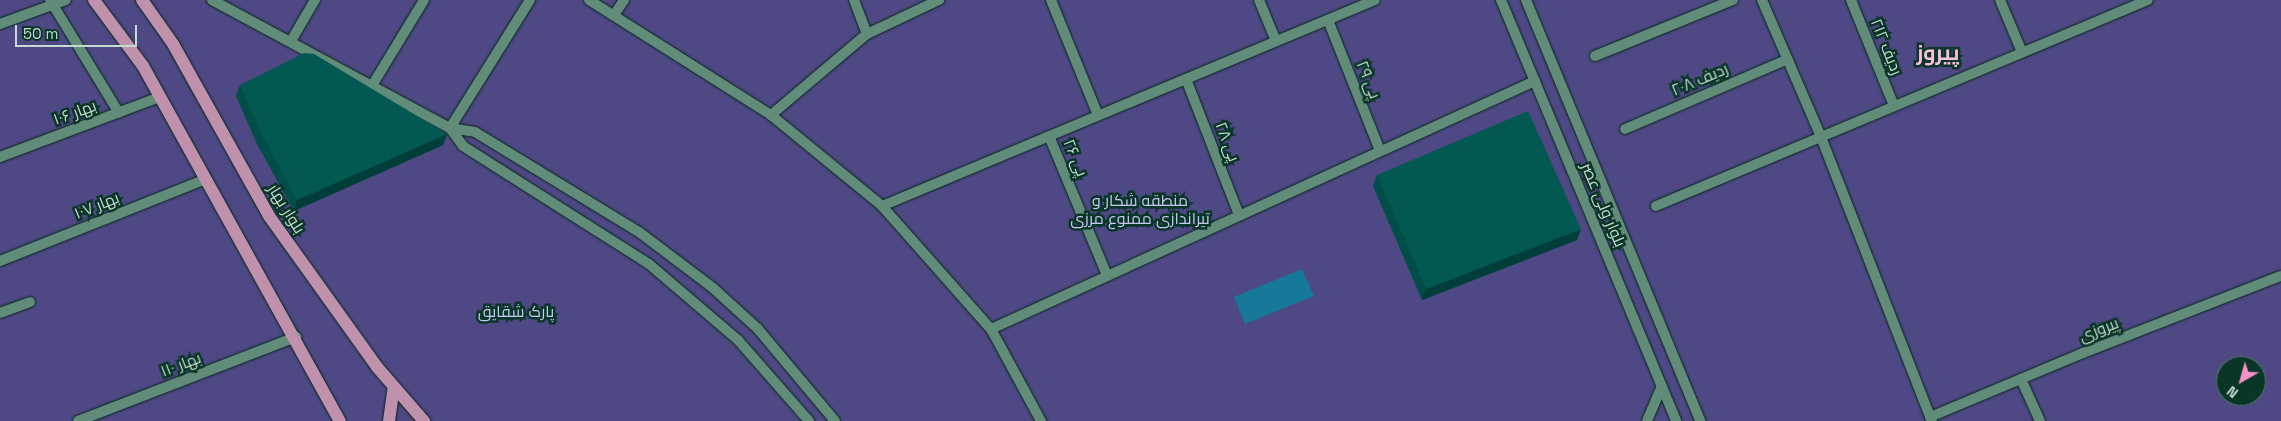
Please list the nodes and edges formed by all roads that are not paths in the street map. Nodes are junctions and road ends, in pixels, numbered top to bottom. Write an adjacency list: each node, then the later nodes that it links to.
1 (66, 0): 22 (street)
2 (94, 0): 35 (main road)
3 (142, 0): 59 (main road, بلوار بهار)
4 (212, 0): 27 (street)
5 (315, 0): 27 (street)
6 (424, 0): 34 (street)
7 (530, 0): 40 (street)
8 (589, 0): 23 (street)
9 (624, 0): 23 (street)
10 (854, 0): 26 (street)
11 (939, 0): 26 (street)
12 (1051, 0): 39 (street)
13 (1259, 0): 28 (street)
14 (1375, 0): 24 (street)
15 (1502, 0): 33 (street, بلوار ولی عصر)
16 (1526, 0): 70 (street, بلوار ولی عصر)
17 (1733, 0): 30 (street)
18 (1762, 0): 31 (street)
19 (1851, 0): 36 (street, ردیف ۲۱۲)
20 (2000, 0): 29 (street)
21 (2148, 0): 29 (street)
22 (52, 3): 25 (street); 37 (street)
23 (614, 15): 38 (street)
24 (1328, 20): 28 (street); 44 (street, پی ۲۹)
25 (0, 24)
26 (867, 34): 38 (street)
27 (291, 41): 34 (street)
28 (1276, 41): 32 (street)
29 (2022, 52): 36 (street)
30 (1595, 56)
31 (1788, 59): 41 (street, ردیف ۲۰۸); 43 (street)
32 (1186, 79): 39 (street); 49 (street, پی ۲۸)
33 (1535, 81): 44 (street); 58 (street, بلوار ولی عصر)
34 (373, 84): 40 (street)
35 (160, 97): 37 (street, بهار ۱۰۶); 46 (main road)
36 (1894, 106): 43 (street)
37 (119, 113): 45 (street, بهار ۱۰۶)
38 (771, 115): 47 (street)
39 (1098, 116): 42 (street)
40 (450, 128): 65 (street); 66 (street)
41 (1624, 129)
42 (1050, 136): 47 (street); 51 (street, پی ۲۶)
43 (1821, 137): 48 (street); 61 (street)
44 (1380, 151): 49 (street)
45 (0, 157)
46 (206, 179): 50 (street, بهار ۱۰۷); 56 (main road)
47 (882, 206): 55 (street)
48 (1656, 206)
49 (1239, 215): 51 (street)
50 (0, 261)
51 (1107, 276): 55 (street)
52 (2281, 276): 57 (street, پیروزی)
53 (30, 302): 54 (street)
54 (0, 314)
55 (991, 329): 67 (street)
56 (296, 337): 60 (main road); 62 (street, بهار ۱۱۰)
57 (2021, 379): 61 (street, پیروزی); 71 (street)
58 (1662, 386): 68 (street); 69 (street, بلوار ولی عصر)
59 (394, 388): 63 (main road); 64 (main road, بلوار بهار)
60 (341, 419)
61 (1931, 419)
62 (78, 421)
63 (389, 421)
64 (424, 421)
65 (809, 421)
66 (835, 421)
67 (1041, 421)
68 (1647, 421)
69 (1676, 421)
70 (1700, 421)
71 (2040, 421)

